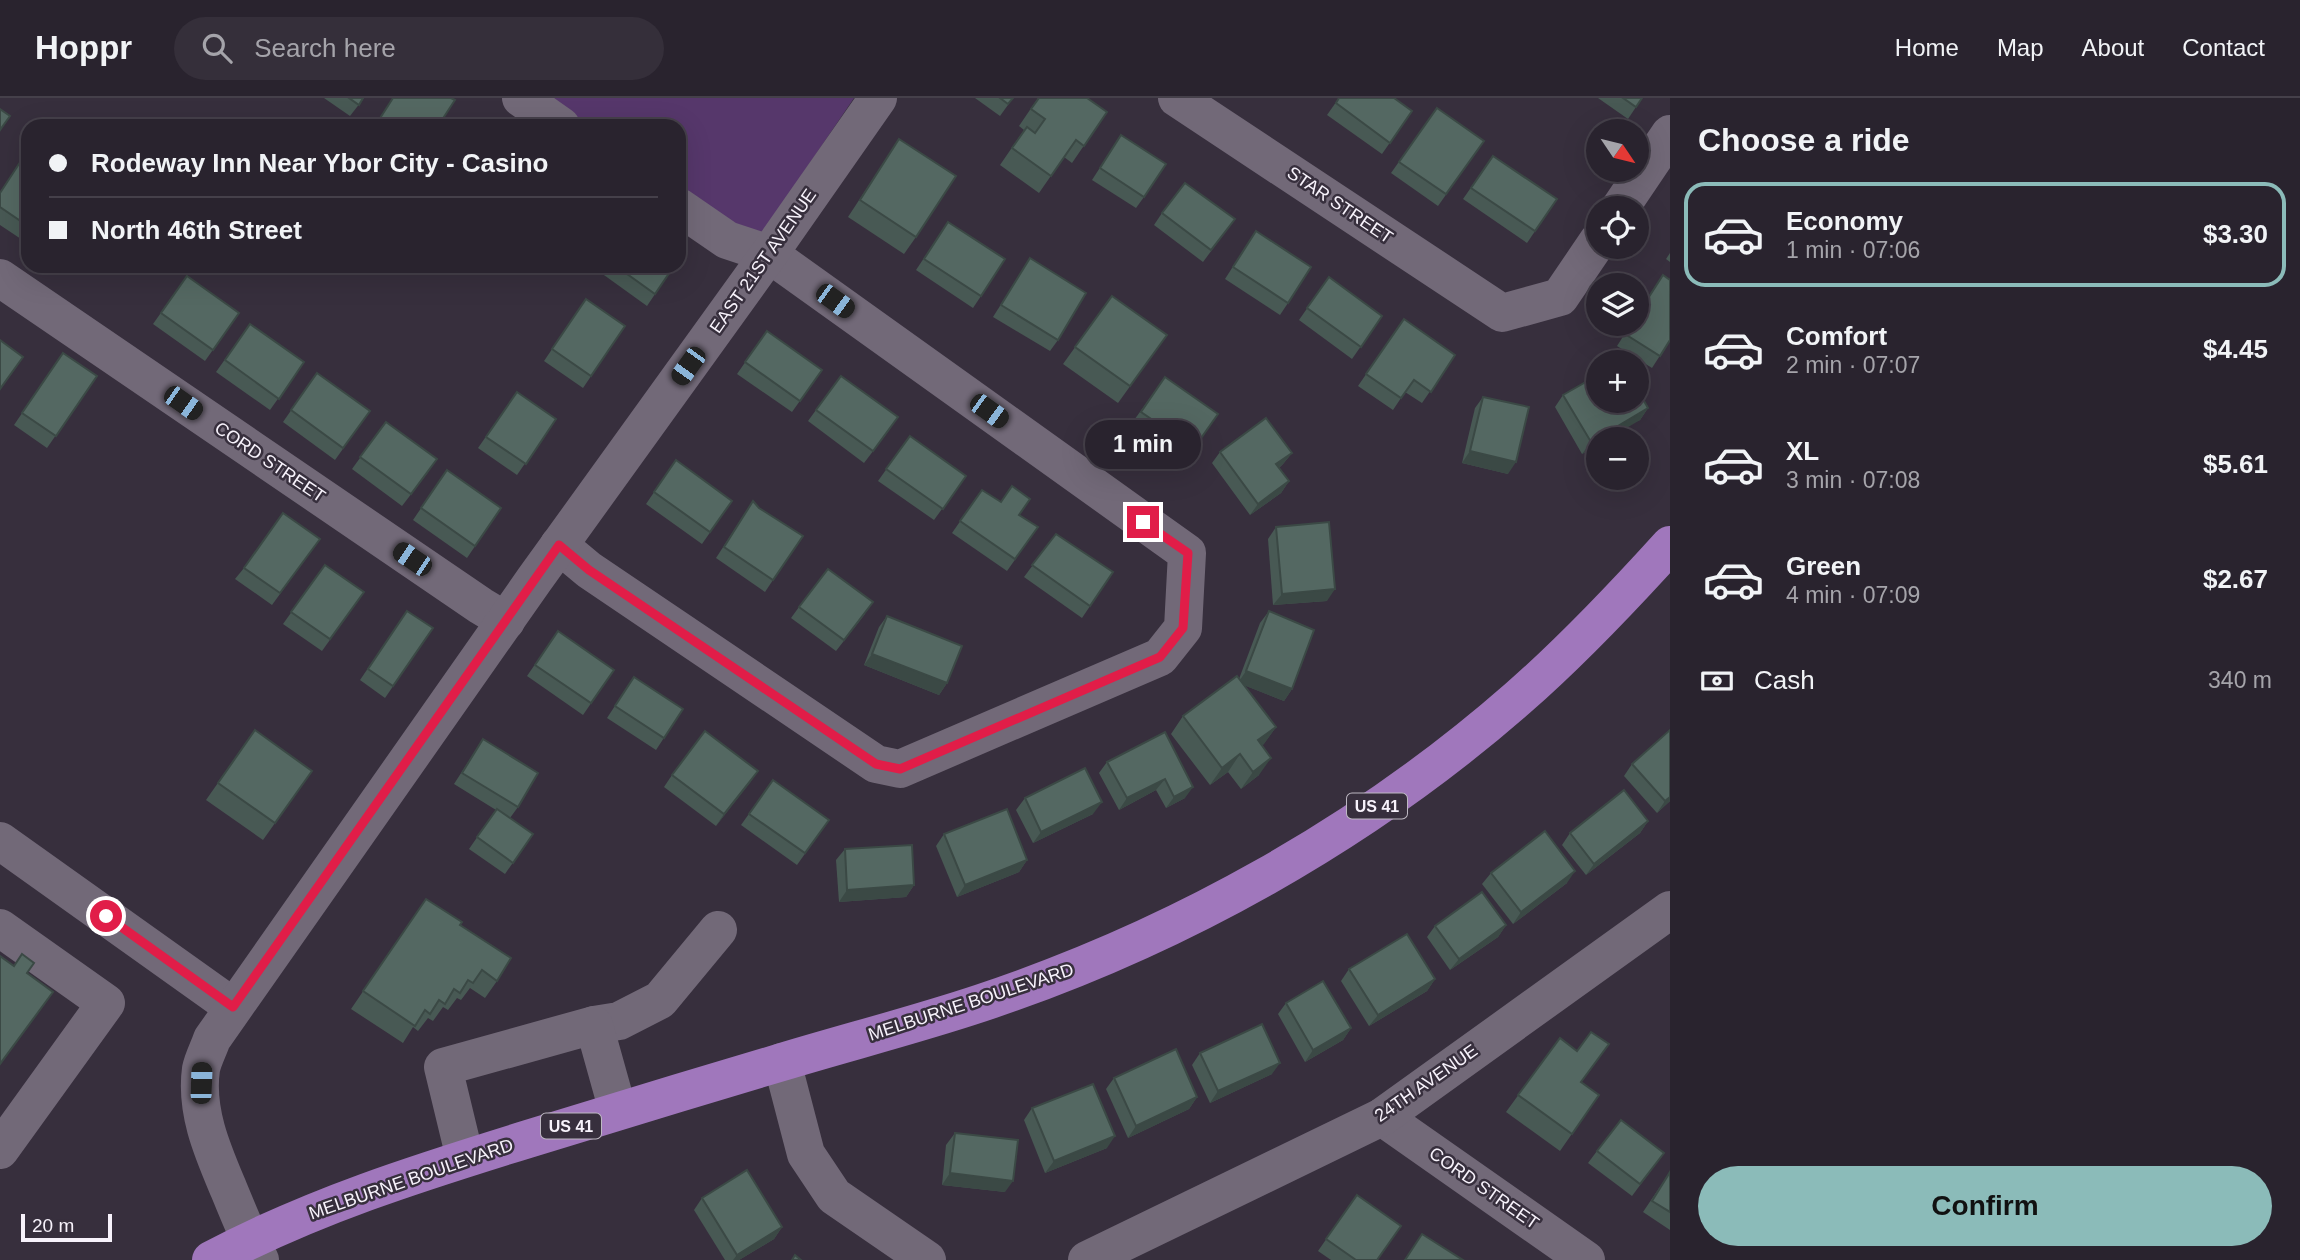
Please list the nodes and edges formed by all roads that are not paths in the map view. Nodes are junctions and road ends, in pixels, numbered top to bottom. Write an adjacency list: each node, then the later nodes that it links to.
1 (521, 98): 4 (street)
2 (878, 98): 8 (street, EAST 21ST AVENUE)
3 (1177, 98): 9 (street, STAR STREET)
4 (551, 119)
5 (1670, 134): 6 (street)
6 (1628, 196)
7 (686, 212): 8 (street)
8 (769, 254): 11 (street, EAST 21ST AVENUE); 11 (street)
9 (1586, 259)
10 (0, 278): 13 (street, CORD STREET)
11 (559, 545): 13 (street, EAST 21ST AVENUE)
12 (1670, 545): 20 (main road, MELBURNE BOULEVARD / US 41)
13 (506, 621): 18 (street, EAST 21ST AVENUE)
14 (0, 841): 18 (street)
15 (1670, 910): 22 (street, 24TH AVENUE)
16 (0, 928): 23 (street)
17 (718, 930): 19 (street)
18 (233, 1007): 25 (street, EAST 21ST AVENUE)
19 (594, 1025): 21 (street); 24 (street)
20 (782, 1062): 21 (main road, MELBURNE BOULEVARD / US 41); 27 (street)
21 (618, 1111): 24 (main road, MELBURNE BOULEVARD / US 41)
22 (1382, 1116): 28 (street, 24TH AVENUE); 29 (street, CORD STREET)
23 (0, 1150)
24 (465, 1158): 25 (main road, MELBURNE BOULEVARD / US 41)
25 (255, 1250): 26 (main road, MELBURNE BOULEVARD / US 41)
26 (211, 1260)
27 (927, 1260)
28 (1087, 1260)
29 (1586, 1260)

